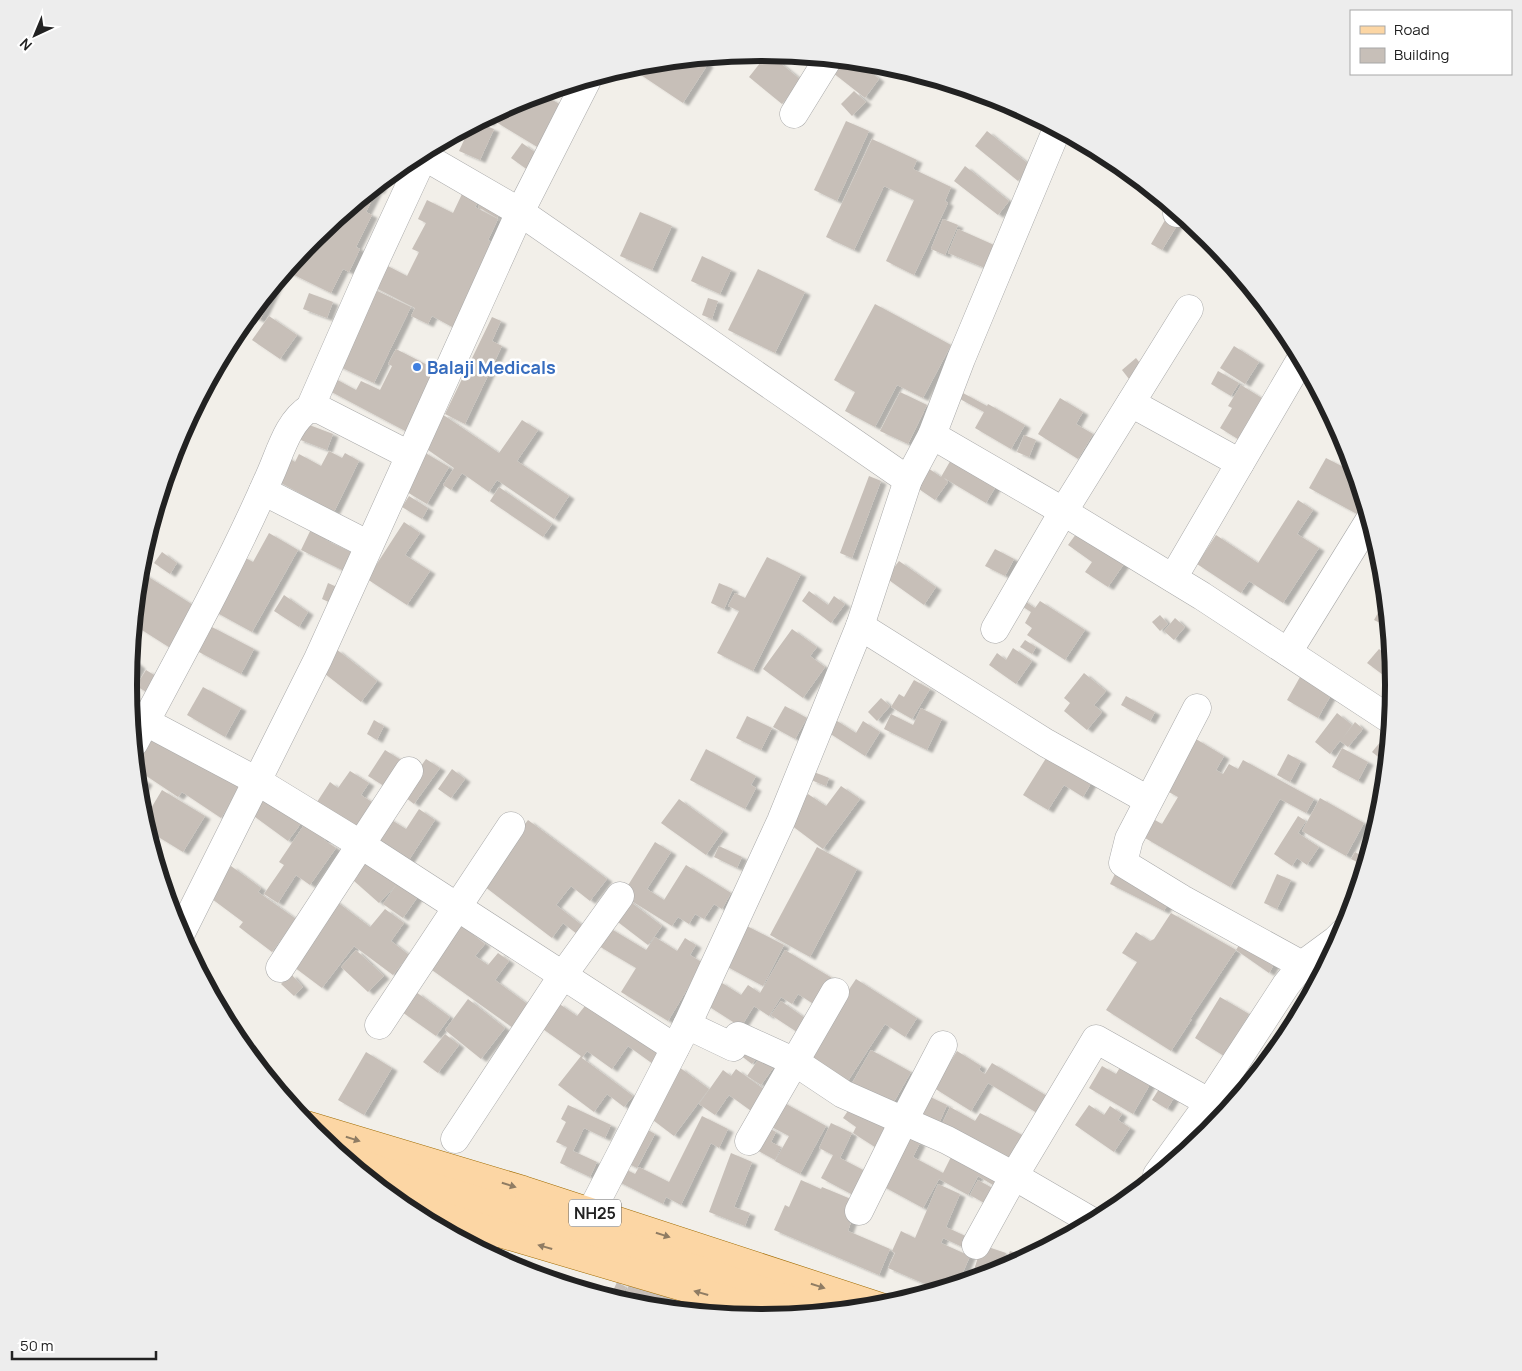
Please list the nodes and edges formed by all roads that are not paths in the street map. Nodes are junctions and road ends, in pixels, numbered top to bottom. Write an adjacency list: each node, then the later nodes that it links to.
1 (824, 65): 3 (street)
2 (584, 87): 8 (street)
3 (794, 114)
4 (1055, 135): 14 (street)
5 (422, 161): 8 (street)
6 (414, 166): 13 (street)
7 (413, 167): 10 (street)
8 (520, 212): 15 (street); 17 (street)
9 (1189, 309): 12 (street)
10 (318, 359)
11 (1297, 366): 16 (street)
12 (1131, 403): 16 (street); 19 (street)
13 (310, 408): 15 (street); 18 (street)
14 (932, 435): 17 (street); 19 (street)
15 (409, 455): 21 (street)
16 (1240, 463): 22 (street)
17 (908, 480): 23 (street)
18 (263, 492): 21 (street); 28 (street)
19 (1064, 512): 22 (street); 24 (street)
20 (1366, 533): 25 (street)
21 (369, 545): 31 (street)
22 (1173, 578): 25 (street)
23 (860, 626): 32 (street); 44 (street)
24 (995, 629)
25 (1288, 652): 27 (street)
26 (1198, 708): 32 (street)
27 (1384, 716)
28 (138, 724)
29 (138, 728): 31 (street)
30 (409, 771): 34 (street)
31 (257, 781): 34 (street); 37 (street)
32 (1148, 800): 39 (street)
33 (511, 826): 36 (street)
34 (360, 844): 36 (street); 40 (street)
35 (620, 896): 41 (street)
36 (458, 907): 41 (street); 43 (street)
37 (185, 926)
38 (1328, 946): 39 (street)
39 (1302, 965): 47 (street)
40 (280, 968)
41 (563, 975): 44 (street); 50 (street)
42 (835, 992): 46 (street)
43 (380, 1025)
44 (681, 1037): 46 (street); 56 (street)
45 (943, 1045): 48 (street)
46 (795, 1062): 48 (street); 51 (street)
47 (1218, 1107): 52 (street); 54 (street)
48 (904, 1120): 54 (street); 55 (street)
49 (323, 1130): 56 (main road, NH25, one-way to 56)
50 (456, 1139)
51 (749, 1141)
52 (1188, 1141)
53 (359, 1163): 62 (main road)
54 (1014, 1176): 57 (street); 60 (street)
55 (859, 1211)
56 (592, 1212): 61 (main road, NH25, one-way to 61)
57 (1086, 1218)
58 (442, 1222): 59 (main road, NH25)
59 (485, 1240): 63 (main road, NH25, one-way to 59)
60 (976, 1245)
61 (863, 1301)
62 (814, 1307)
63 (757, 1310)

